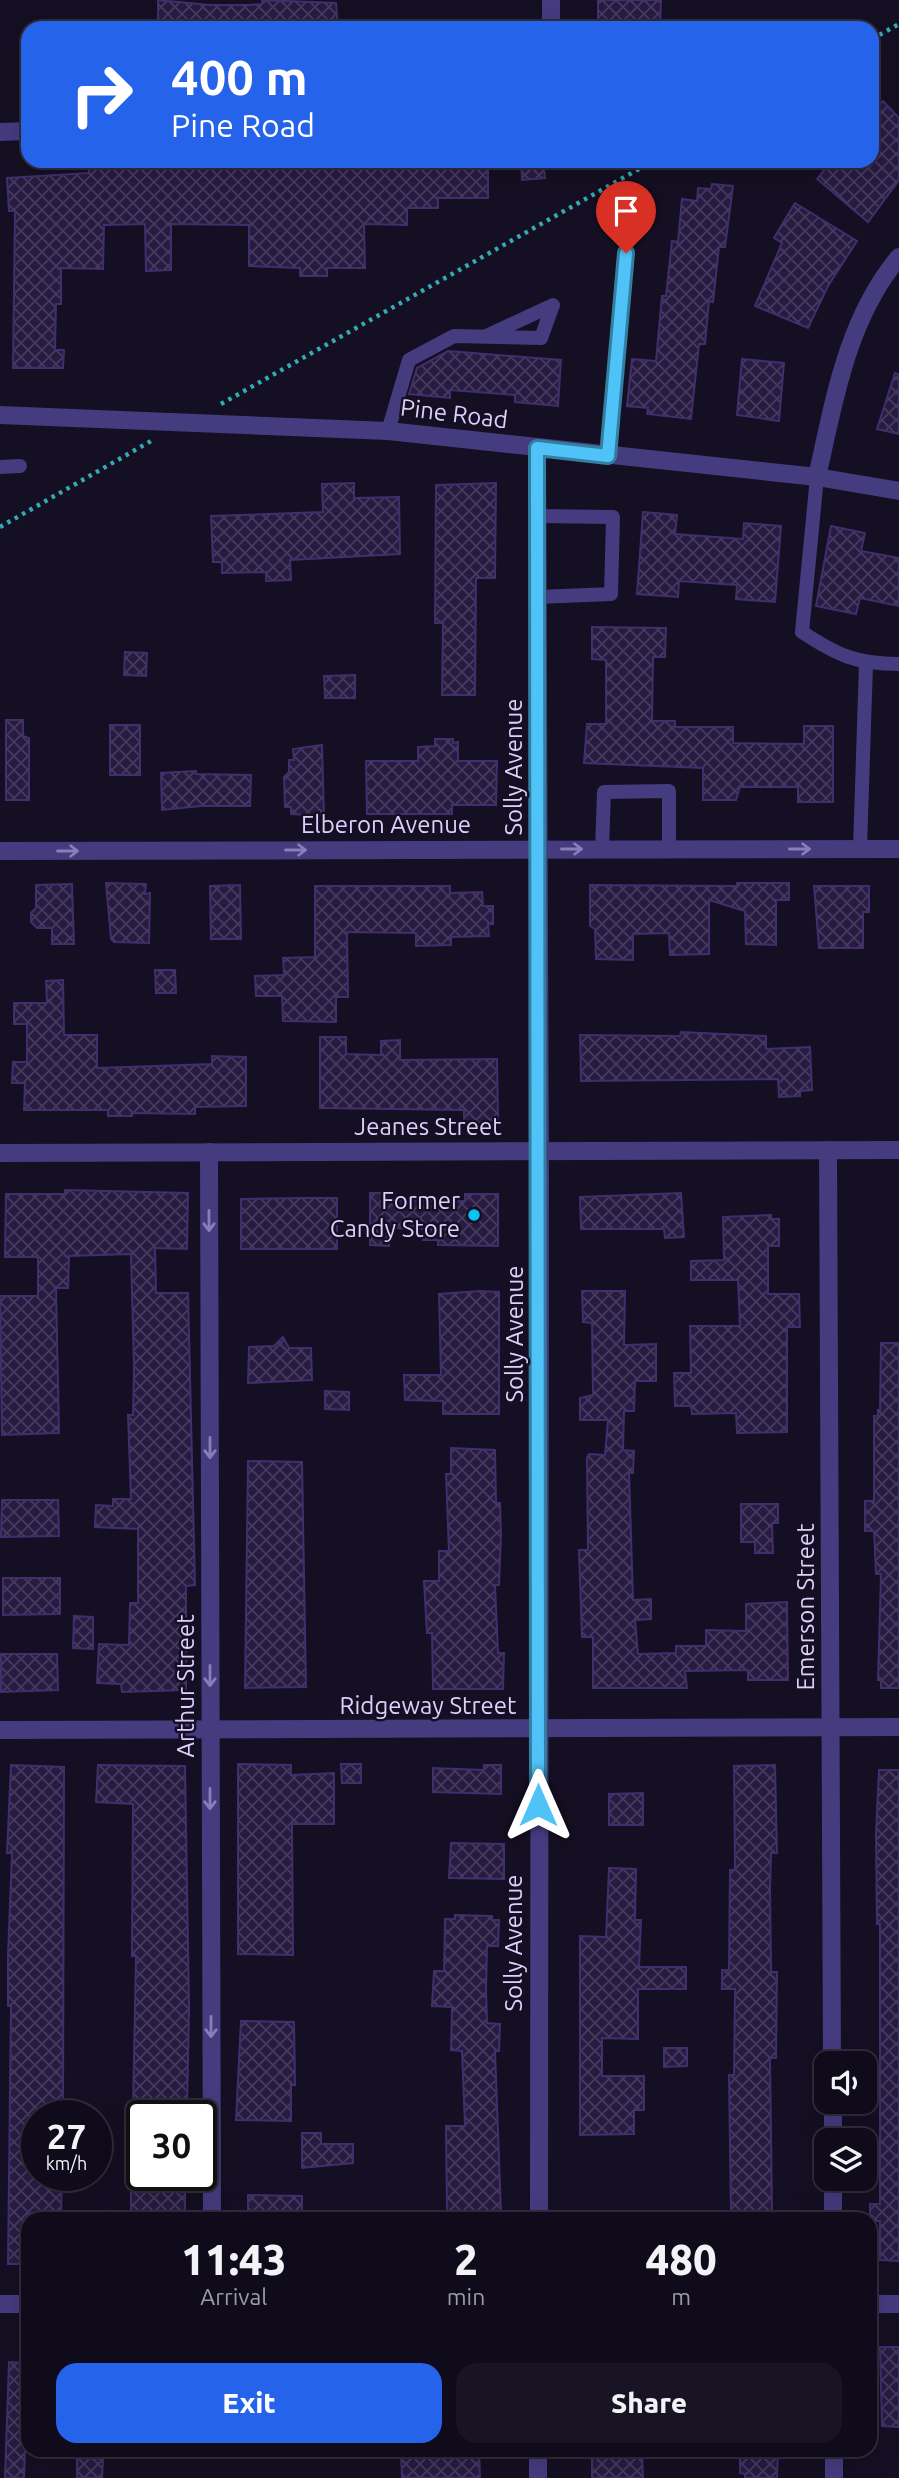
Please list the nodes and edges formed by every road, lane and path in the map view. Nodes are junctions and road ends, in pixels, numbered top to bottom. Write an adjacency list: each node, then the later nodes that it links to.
1 (551, 0): 2 (street)
2 (551, 21)
3 (899, 24): 4 (path)
4 (879, 35)
5 (21, 131): 6 (street)
6 (0, 132)
7 (641, 168): 11 (path)
8 (631, 203): 16 (lane)
9 (899, 257): 19 (street)
10 (484, 337): 13 (lane)
11 (215, 407)
12 (0, 415): 13 (street, Pine Road)
13 (388, 431): 15 (street, Pine Road)
14 (158, 438): 22 (path)
15 (537, 448): 16 (street, Pine Road); 21 (street, Solly Avenue)
16 (608, 456): 19 (street, Pine Road)
17 (20, 466): 18 (lane)
18 (0, 467)
19 (817, 477): 20 (street, Pine Road); 24 (lane)
20 (899, 491)
21 (537, 516): 23 (street, Solly Avenue); 23 (lane)
22 (0, 527)
23 (537, 597): 26 (street, Solly Avenue)
24 (866, 664): 25 (lane); 29 (lane)
25 (899, 664)
26 (539, 849): 27 (street, Elberon Avenue, one-way to 27); 31 (street, Elberon Avenue, one-way to 26); 34 (street, Solly Avenue)
27 (602, 849): 28 (street, Elberon Avenue); 28 (lane)
28 (669, 849): 29 (street, Elberon Avenue, one-way to 29)
29 (860, 849): 30 (street, Elberon Avenue)
30 (899, 849)
31 (0, 851)
32 (828, 1150): 33 (street, Jeanes Street); 34 (street, Jeanes Street); 38 (street, Emerson Street)
33 (899, 1150)
34 (540, 1151): 35 (street, Jeanes Street); 40 (street, Solly Avenue)
35 (209, 1152): 36 (street, Jeanes Street); 41 (street, Arthur Street, one-way to 41)
36 (0, 1153)
37 (899, 1727): 38 (street, Ridgeway Street)
38 (831, 1728): 40 (street, Ridgeway Street); 42 (street, Emerson Street)
39 (0, 1730): 41 (street, Ridgeway Street)
40 (538, 1730): 41 (street, Ridgeway Street); 45 (street, Solly Avenue)
41 (210, 1731): 44 (street, Arthur Street, one-way to 44)
42 (832, 2051)
43 (833, 2191): 46 (street)
44 (212, 2212)
45 (539, 2212)
46 (833, 2212)
47 (21, 2304): 50 (street)
48 (877, 2304): 49 (street)
49 (899, 2304)
50 (0, 2305)
51 (538, 2457): 53 (street)
52 (834, 2457): 54 (street)
53 (538, 2478)
54 (834, 2478)

